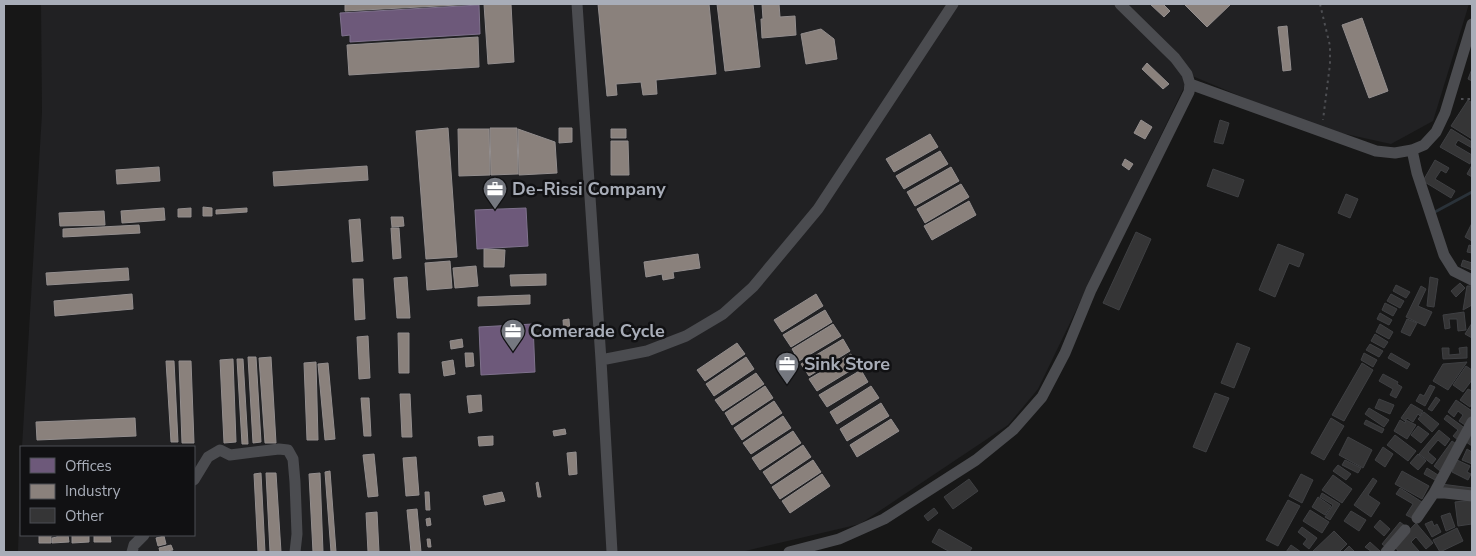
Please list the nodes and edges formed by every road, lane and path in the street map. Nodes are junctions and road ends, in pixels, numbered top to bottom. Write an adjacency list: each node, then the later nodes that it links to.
1 (577, 4): 11 (street)
2 (953, 4): 11 (street)
3 (1120, 4): 7 (street)
4 (1320, 4): 8 (path)
5 (1472, 24): 6 (street)
6 (1469, 44): 9 (street)
7 (1190, 84): 8 (street); 22 (street)
8 (1322, 131): 9 (street)
9 (1412, 150): 10 (street)
10 (1472, 280)
11 (601, 360): 21 (street)
12 (1472, 422): 14 (street)
13 (195, 478): 20 (street)
14 (1434, 494): 15 (street); 16 (street)
15 (1472, 496)
16 (1417, 518)
17 (1405, 530): 23 (street)
18 (143, 536): 19 (street)
19 (132, 552)
20 (295, 552)
21 (612, 552)
22 (789, 552)
23 (1386, 552)

